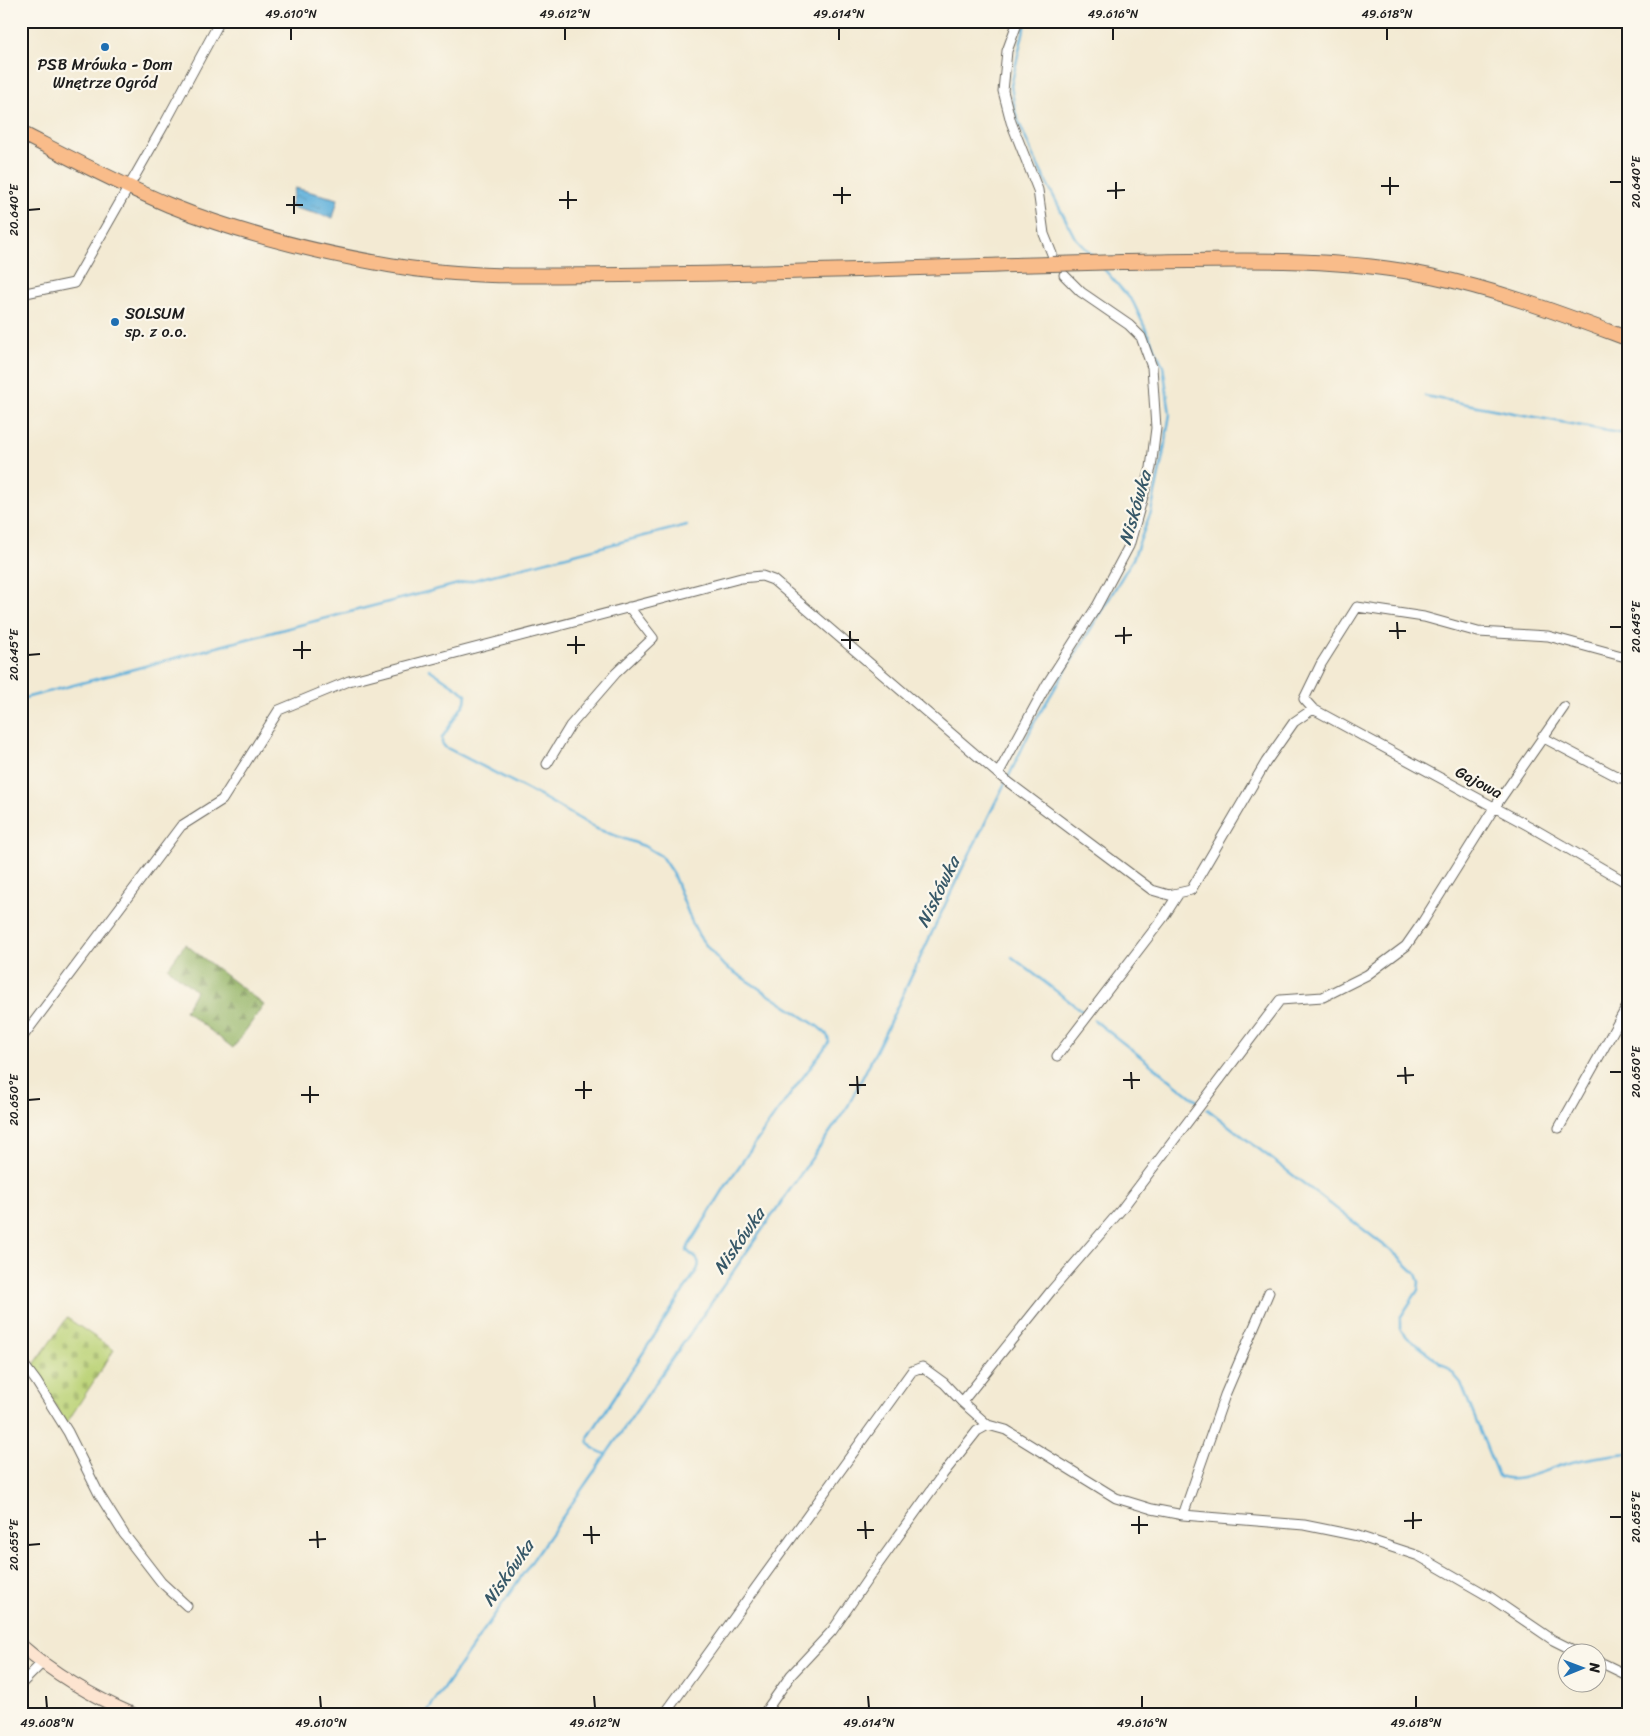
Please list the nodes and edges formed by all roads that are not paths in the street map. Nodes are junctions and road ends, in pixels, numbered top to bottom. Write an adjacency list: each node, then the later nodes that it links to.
1 (220, 21): 4 (street)
2 (1018, 21): 5 (street)
3 (21, 133): 4 (main road)
4 (128, 186): 5 (main road); 7 (street)
5 (1052, 259): 8 (main road, bridge)
6 (1064, 275): 15 (street)
7 (21, 294)
8 (1629, 339)
9 (629, 607): 14 (street); 15 (street); 21 (street)
10 (1629, 658): 12 (street)
11 (1564, 707): 13 (street)
12 (1313, 710): 17 (street, Gajowa); 19 (street)
13 (1542, 737): 16 (street); 17 (street)
14 (547, 764)
15 (1000, 776): 19 (street)
16 (1629, 778)
17 (1494, 808): 18 (street, Gajowa); 26 (street)
18 (1629, 884)
19 (1179, 893): 22 (street)
20 (1629, 1002): 23 (street)
21 (21, 1039)
22 (1056, 1056)
23 (1559, 1128)
24 (1269, 1292): 28 (street)
25 (21, 1361): 29 (street)
26 (962, 1402): 27 (street); 37 (street)
27 (988, 1425): 28 (street); 38 (street)
28 (1183, 1516): 30 (street)
29 (187, 1606)
30 (1561, 1644)
31 (21, 1645): 32 (street)
32 (42, 1663): 35 (street); 36 (street)
33 (1608, 1666): 34 (street)
34 (1629, 1676)
35 (21, 1684)
36 (135, 1715)
37 (664, 1715)
38 (763, 1715)

